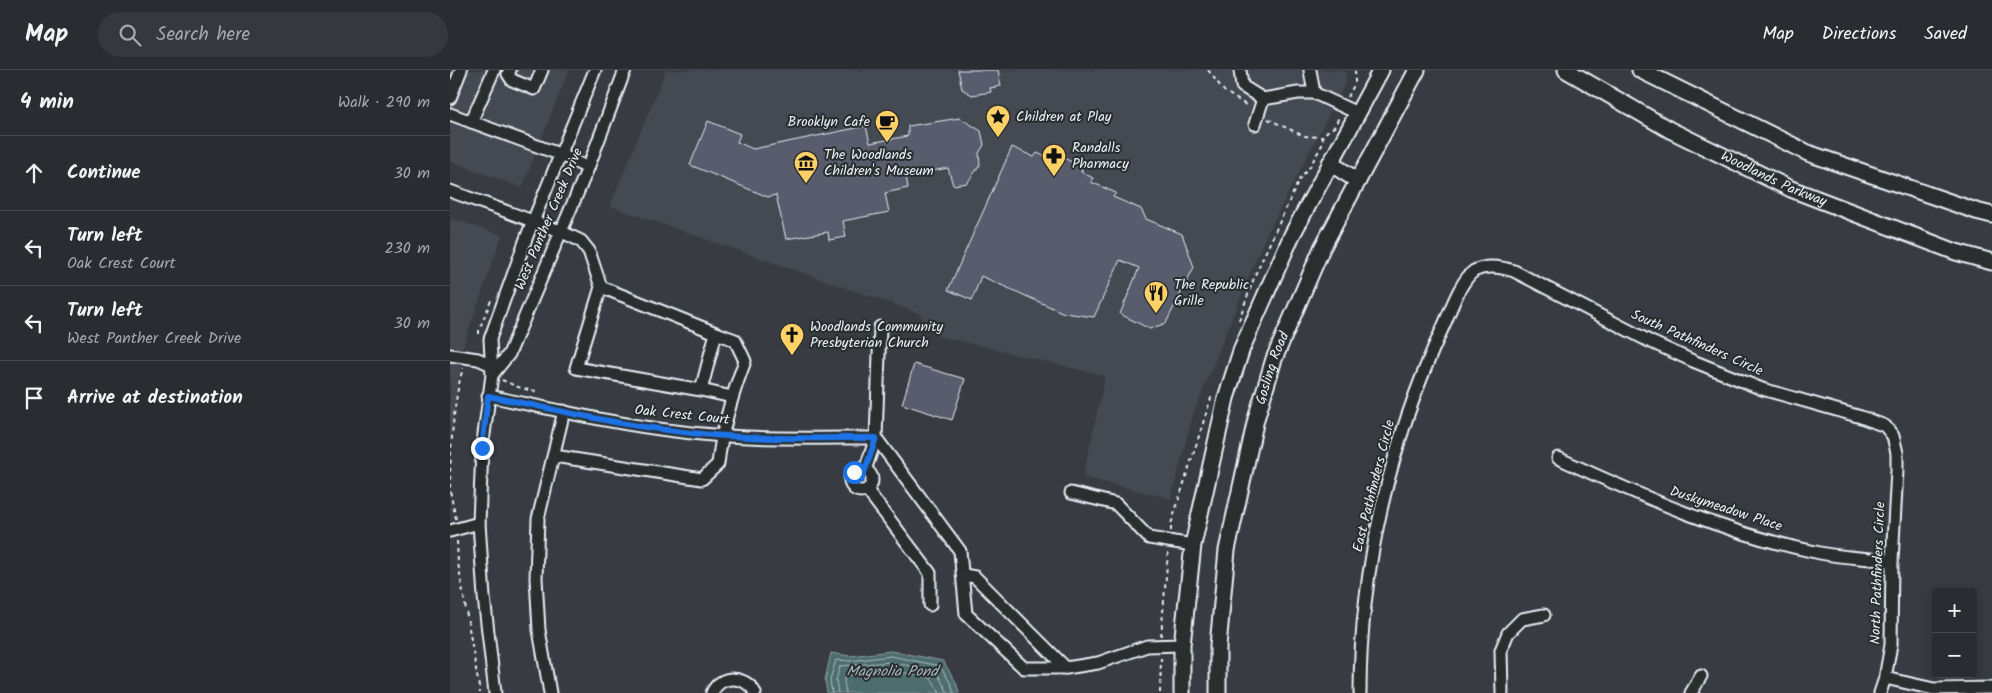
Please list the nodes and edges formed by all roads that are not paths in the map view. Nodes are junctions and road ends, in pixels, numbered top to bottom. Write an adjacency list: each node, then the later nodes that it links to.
1 (461, 70): 14 (street)
2 (494, 70): 18 (street)
3 (510, 70): 4 (street)
4 (542, 70)
5 (625, 70): 22 (street, West Panther Creek Drive)
6 (1240, 70): 15 (street)
7 (1310, 70): 13 (street)
8 (1381, 70): 17 (main road)
9 (1566, 70): 28 (main road, Woodlands Parkway)
10 (1640, 70): 25 (main road)
11 (593, 72): 20 (street, West Panther Creek Drive)
12 (1416, 74): 23 (main road, Gosling Road)
13 (1314, 94): 15 (street); 17 (street)
14 (450, 98)
15 (1263, 99): 19 (street)
16 (450, 114): 18 (street)
17 (1357, 114): 21 (main road)
18 (470, 122): 20 (street)
19 (1255, 124)
20 (559, 154): 22 (street); 26 (street, West Panther Creek Drive)
21 (1330, 164): 23 (main road); 49 (main road)
22 (588, 168): 27 (street, West Panther Creek Drive)
23 (1358, 181): 64 (main road, Gosling Road)
24 (450, 191): 26 (street)
25 (1992, 215)
26 (532, 221): 27 (street); 34 (street, West Panther Creek Drive)
27 (560, 231): 30 (street); 34 (street, West Panther Creek Drive)
28 (1992, 262)
29 (1475, 271): 41 (street, South Pathfinders Circle); 65 (street, East Pathfinders Circle)
30 (601, 287): 32 (street); 35 (street)
31 (880, 327): 40 (street)
32 (716, 333): 35 (street); 37 (street)
33 (450, 355): 34 (street)
34 (494, 370): 36 (street, West Panther Creek Drive)
35 (701, 390): 37 (street)
36 (488, 396): 38 (street, Oak Crest Court); 47 (street, West Panther Creek Drive)
37 (732, 397): 39 (street)
38 (564, 411): 39 (street, Oak Crest Court); 42 (street)
39 (721, 436): 40 (street, Oak Crest Court); 42 (street)
40 (876, 438): 44 (street); 51 (street)
41 (1897, 453): 50 (street, North Pathfinders Circle)
42 (554, 456): 60 (street)
43 (1558, 458): 50 (street, Duskymeadow Place)
44 (865, 470): 45 (street); 45 (street)
45 (867, 490): 52 (street)
46 (1072, 493): 49 (street)
47 (479, 523): 48 (street); 59 (street, West Panther Creek Drive)
48 (450, 531)
49 (1194, 546): 54 (main road)
50 (1892, 561): 57 (street, North Pathfinders Circle)
51 (964, 575): 55 (street); 55 (street)
52 (930, 605)
53 (1544, 614): 66 (street)
54 (1182, 645): 55 (street); 63 (main road)
55 (1066, 668)
56 (1701, 676): 67 (street)
57 (1886, 678): 58 (street); 68 (street, North Pathfinders Circle)
58 (1992, 688)
59 (496, 693)
60 (550, 693)
61 (712, 693): 62 (street)
62 (755, 693)
63 (1182, 693)
64 (1218, 693)
65 (1360, 693)
66 (1502, 693)
67 (1691, 693)
68 (1880, 693)

